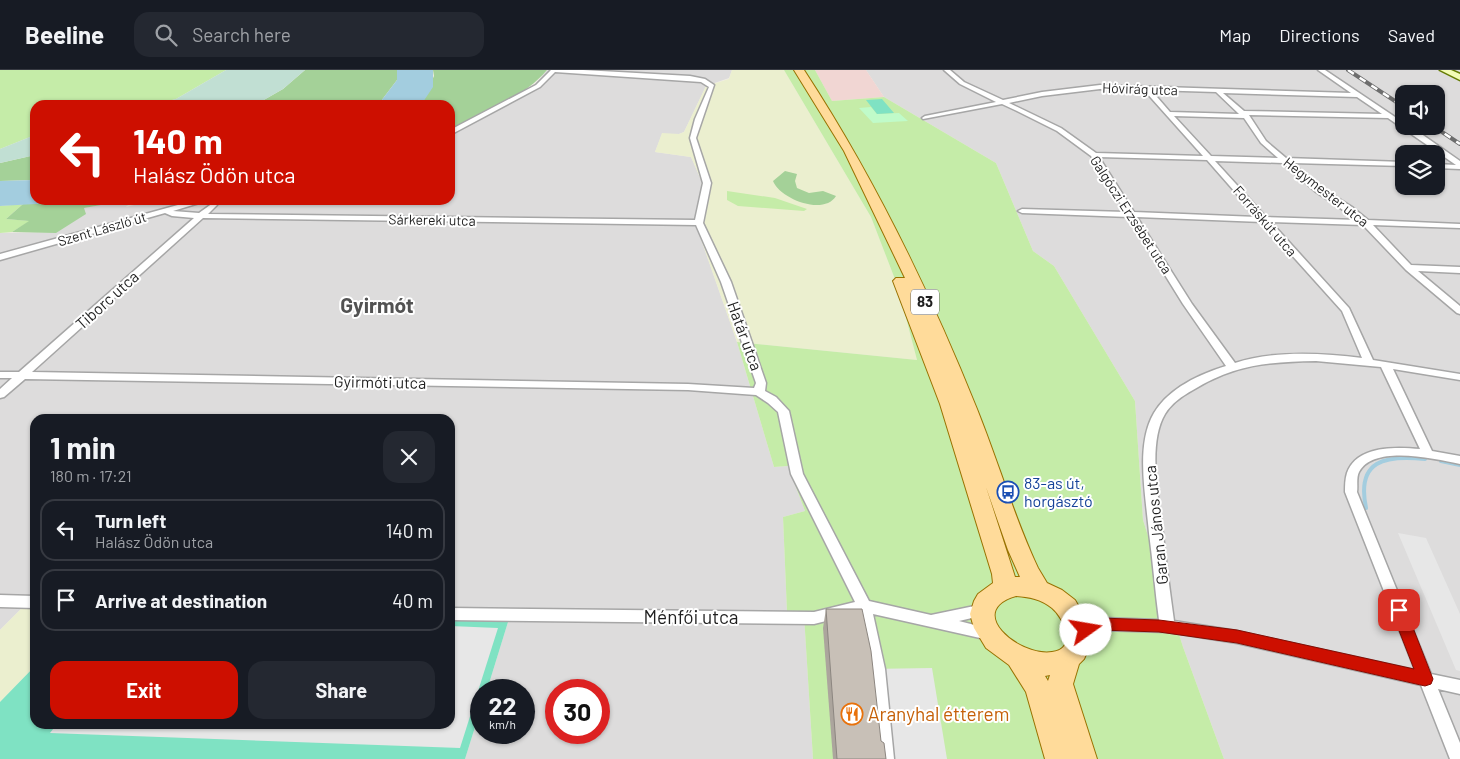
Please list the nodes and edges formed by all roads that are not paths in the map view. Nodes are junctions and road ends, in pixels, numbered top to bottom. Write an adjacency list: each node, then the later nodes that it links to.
1 (554, 70): 17 (street); 33 (street)
2 (789, 70): 49 (main road, 83)
3 (799, 70): 50 (main road, 83)
4 (947, 70): 11 (street, Galgóczi Erzsébet utca)
5 (1321, 70): 10 (street)
6 (1444, 70): 7 (street)
7 (1460, 77)
8 (1146, 88): 9 (street, Hóvirág utca); 11 (street, Hóvirág utca); 12 (street, Forráskút utca)
9 (1218, 91): 10 (street, Hóvirág utca); 13 (street, Hegymester utca)
10 (1358, 95): 14 (street)
11 (1002, 102): 15 (street, Hóvirág utca); 19 (street, Galgóczi Erzsébet utca)
12 (1167, 114): 13 (street); 20 (street, Forráskút utca)
13 (1244, 114): 14 (street); 21 (street, Hegymester utca)
14 (1390, 116): 16 (street)
15 (926, 118)
16 (1395, 120)
17 (455, 130)
18 (1417, 135): 23 (street)
19 (1094, 155): 20 (street); 29 (street, Galgóczi Erzsébet utca)
20 (1209, 158): 21 (street); 31 (street, Forráskút utca)
21 (1284, 159): 22 (street); 32 (street, Hegymester utca)
22 (1395, 164)
23 (1460, 165): 24 (street)
24 (1445, 166)
25 (195, 205): 27 (street, Szent László út)
26 (207, 205): 30 (street, Tiborc utca)
27 (167, 211): 30 (street, Sárkereki utca); 35 (street, Szent László út)
28 (1022, 211): 29 (street)
29 (1131, 214): 31 (street); 41 (street, Galgóczi Erzsébet utca)
30 (201, 216): 33 (street, Sárkereki utca); 43 (street, Tiborc utca)
31 (1264, 219): 32 (street); 39 (street, Forráskút utca)
32 (1365, 222): 34 (street); 36 (street, Hegymester utca)
33 (699, 223): 45 (street, Határ utca)
34 (1460, 226)
35 (0, 257)
36 (1410, 268): 37 (street); 38 (street, Hegymester utca)
37 (1460, 270)
38 (1460, 311)
39 (1369, 362): 40 (street, Garan János utca); 41 (street, Garan János utca)
40 (1385, 364): 44 (street, Garan János utca); 47 (street)
41 (1232, 367): 57 (street, Garan János utca)
42 (0, 376): 43 (street, Gyirmóti utca)
43 (22, 376): 45 (street, Gyirmóti utca); 46 (street, Tiborc utca)
44 (1460, 377)
45 (759, 392): 53 (street, Határ utca)
46 (0, 395)
47 (1428, 454): 48 (street); 62 (street)
48 (1460, 460)
49 (1004, 589): 50 (main road, 83); 54 (main road)
50 (1040, 590): 58 (main road, 83)
51 (0, 602): 52 (street)
52 (30, 602)
53 (864, 606): 55 (street, Ménfői utca); 56 (street, Ménfői utca); 64 (street, Határ utca)
54 (984, 610): 56 (street, Ménfői utca); 59 (main road)
55 (455, 614)
56 (930, 621): 59 (street, Ménfői utca)
57 (1167, 626): 58 (street); 62 (street)
58 (1090, 629): 60 (main road)
59 (989, 634): 61 (main road)
60 (1068, 658): 61 (main road); 66 (main road)
61 (1019, 660): 65 (main road)
62 (1425, 679): 63 (street); 67 (street)
63 (1460, 687)
64 (886, 759)
65 (1058, 759)
66 (1083, 759)
67 (1458, 759)

